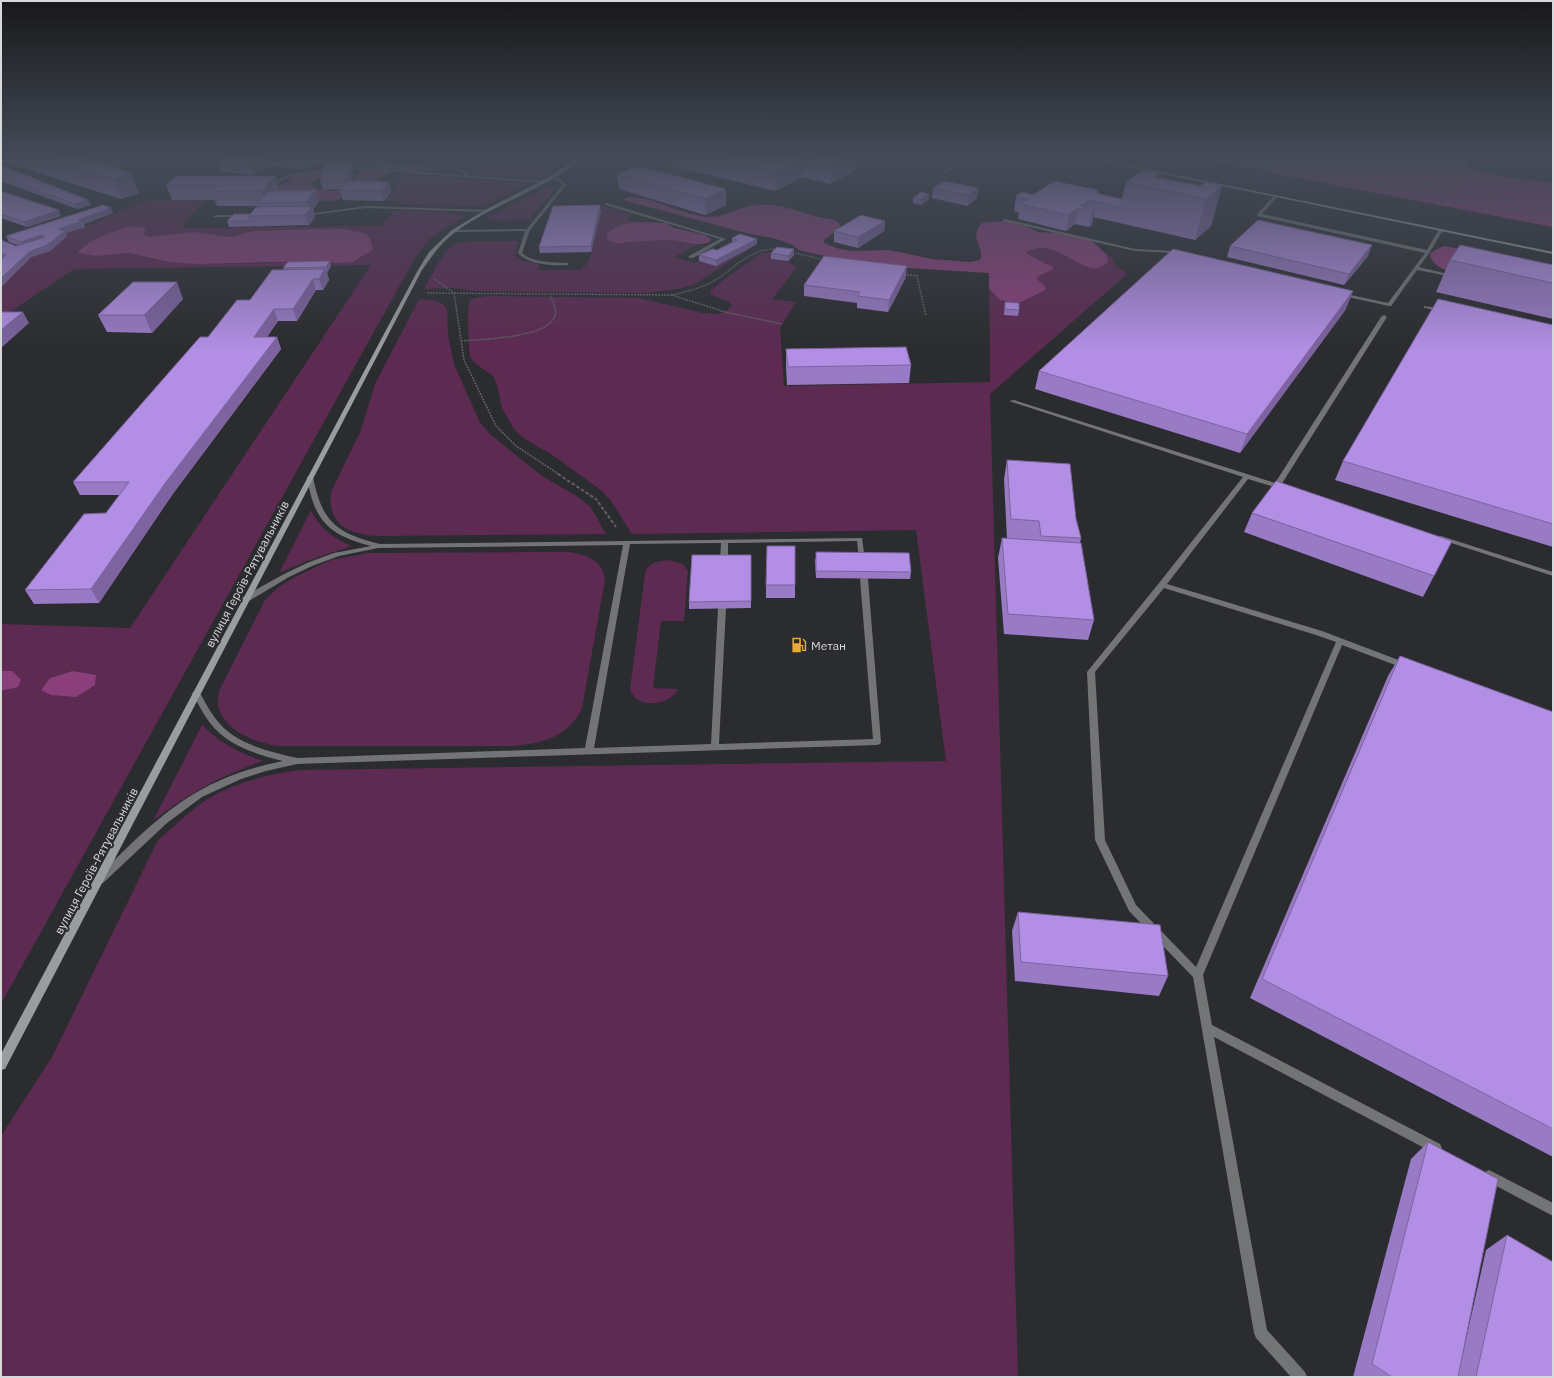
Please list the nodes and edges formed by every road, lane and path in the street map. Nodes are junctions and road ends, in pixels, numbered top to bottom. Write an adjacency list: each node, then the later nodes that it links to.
1 (470, 221): 9 (street, вулиця Героїв-Рятувальників)
2 (535, 221): 7 (lane)
3 (664, 221): 15 (lane)
4 (1011, 221): 14 (lane)
5 (1288, 221): 12 (lane)
6 (1399, 221): 8 (street)
7 (528, 230): 9 (lane); 17 (lane)
8 (1441, 230): 12 (lane); 13 (street)
9 (454, 231): 19 (street, вулиця Героїв-Рятувальників)
10 (780, 250): 26 (path)
11 (788, 251): 16 (path)
12 (1428, 252): 18 (lane)
13 (1553, 253)
14 (1188, 256)
15 (691, 257)
16 (825, 260)
17 (566, 264)
18 (1416, 268): 21 (lane); 23 (lane)
19 (420, 270): 22 (street, вулиця Героїв-Рятувальників); 24 (path)
20 (903, 274): 29 (path)
21 (1462, 278)
22 (408, 292): 24 (path); 35 (street, вулиця Героїв-Рятувальників)
23 (1335, 292)
24 (454, 293): 25 (path); 32 (path)
25 (550, 294): 26 (path); 32 (path)
26 (672, 295): 31 (path)
27 (1426, 307): 28 (lane)
28 (1449, 312)
29 (926, 316)
30 (1384, 316): 36 (lane)
31 (782, 324)
32 (461, 341): 40 (path)
33 (1012, 401): 34 (lane)
34 (1247, 476): 36 (lane); 46 (lane)
35 (310, 477): 41 (lane); 47 (street, вулиця Героїв-Рятувальників)
36 (1277, 486): 37 (lane)
37 (1292, 491)
38 (1434, 536): 44 (lane)
39 (725, 541): 40 (lane); 42 (lane); 43 (lane)
40 (627, 542): 41 (lane); 53 (lane)
41 (380, 546): 47 (lane)
42 (862, 560)
43 (724, 562)
44 (1553, 574)
45 (864, 579): 52 (lane)
46 (1162, 585): 49 (lane); 56 (lane)
47 (246, 599): 51 (street, вулиця Героїв-Рятувальників)
48 (722, 608): 52 (lane)
49 (1340, 641): 50 (lane); 56 (lane)
50 (1413, 668)
51 (196, 693): 54 (lane); 55 (street, вулиця Героїв-Рятувальників)
52 (715, 747): 53 (lane)
53 (589, 752): 54 (lane)
54 (297, 761): 55 (lane)
55 (98, 881): 58 (street, вулиця Героїв-Рятувальників)
56 (1198, 975): 57 (lane)
57 (1207, 1028): 59 (lane); 62 (lane)
58 (1, 1065)
59 (1447, 1154)
60 (1475, 1169): 61 (lane)
61 (1553, 1210)
62 (1300, 1377)

